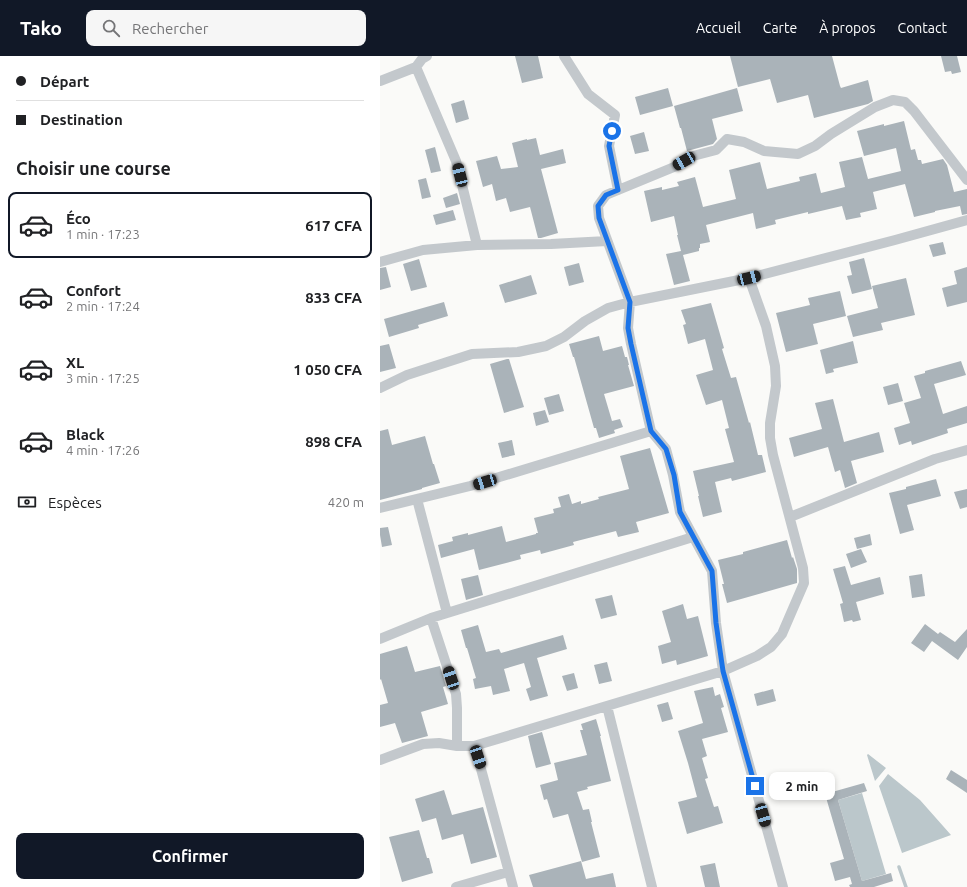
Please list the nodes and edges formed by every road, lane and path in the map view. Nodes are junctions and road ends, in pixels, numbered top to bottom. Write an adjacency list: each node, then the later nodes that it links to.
1 (427, 56): 3 (street)
2 (564, 56): 6 (street)
3 (416, 67): 4 (street); 9 (street)
4 (380, 81)
5 (967, 180): 6 (street)
6 (618, 190): 8 (street)
7 (967, 220): 11 (street)
8 (607, 241): 9 (street); 12 (street)
9 (477, 245): 10 (street)
10 (380, 262)
11 (749, 278): 12 (street); 18 (street)
12 (630, 302): 13 (street); 14 (street)
13 (380, 388)
14 (651, 431): 16 (street); 19 (street)
15 (967, 450): 18 (street)
16 (417, 499): 17 (street); 20 (street)
17 (380, 508)
18 (790, 517): 23 (street)
19 (693, 537): 20 (street); 23 (street)
20 (447, 613): 21 (street)
21 (431, 618): 22 (street); 25 (street)
22 (380, 640)
23 (723, 671): 24 (street); 32 (street)
24 (607, 706): 26 (street); 31 (street)
25 (457, 746): 26 (street); 27 (street)
26 (474, 746): 28 (street)
27 (380, 760)
28 (508, 872): 29 (street); 30 (street)
29 (456, 887)
30 (513, 887)
31 (652, 887)
32 (783, 887)

